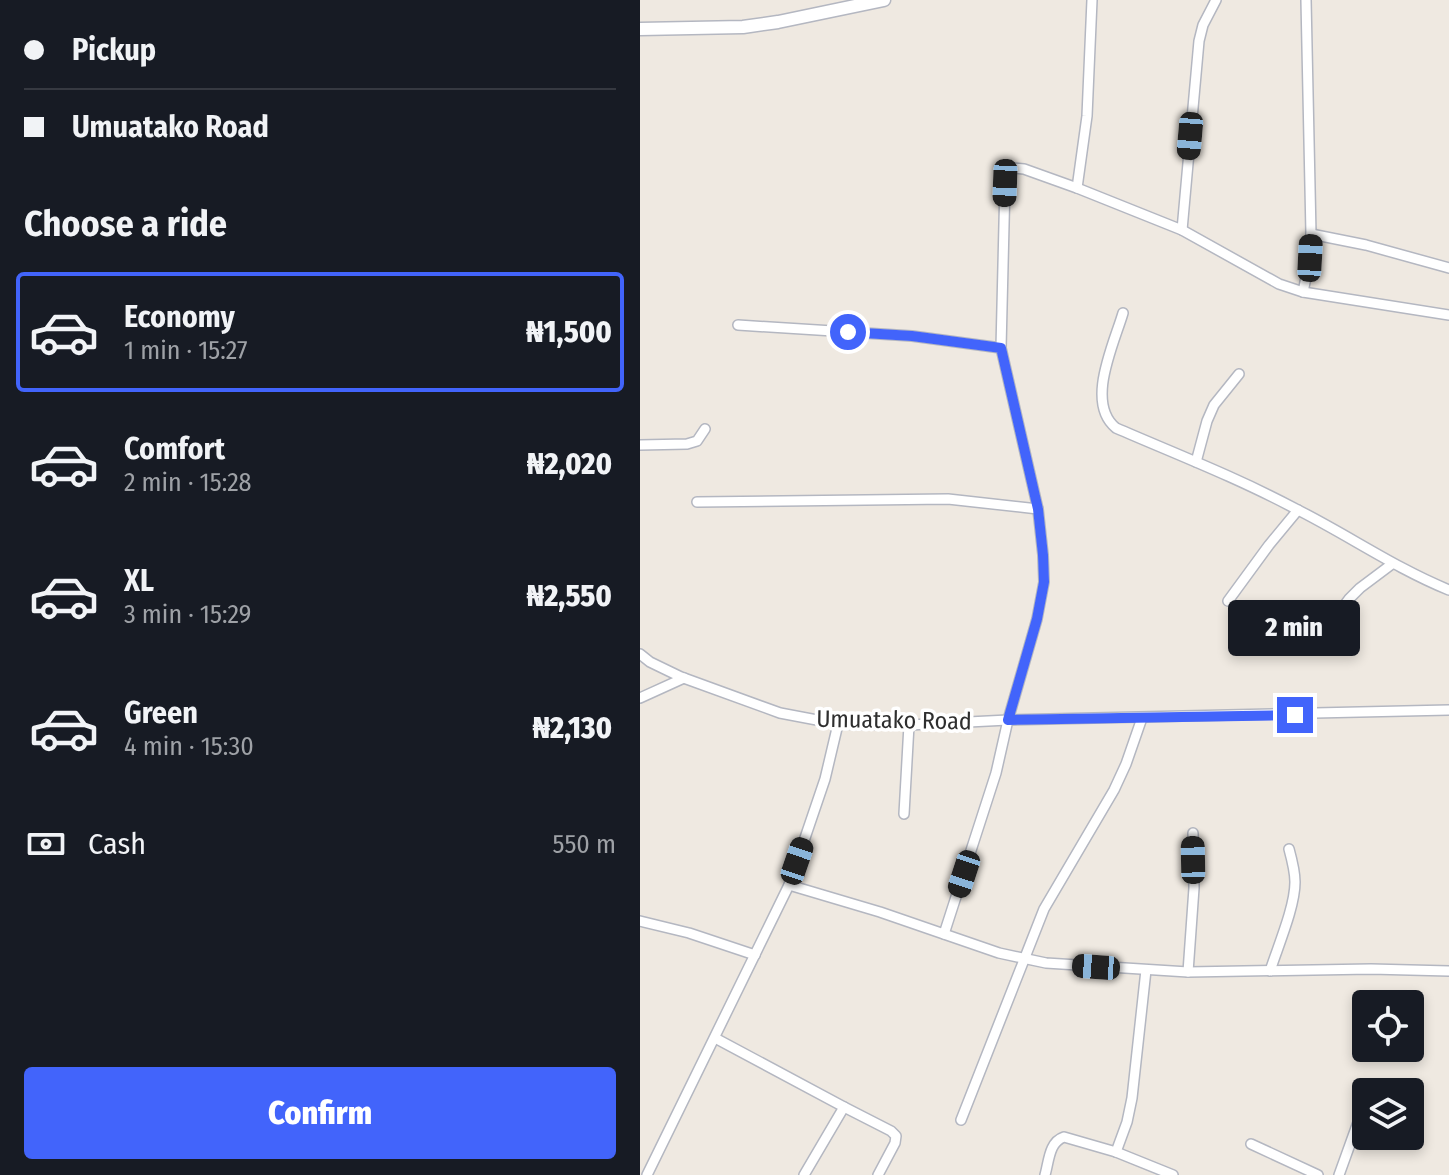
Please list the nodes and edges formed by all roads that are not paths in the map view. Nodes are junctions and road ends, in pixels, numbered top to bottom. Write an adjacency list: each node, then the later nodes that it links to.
1 (883, 0): 5 (street)
2 (1092, 0): 6 (street)
3 (1216, 0): 7 (street)
4 (1306, 0): 8 (street)
5 (640, 29)
6 (1077, 188): 7 (street); 14 (street)
7 (1182, 230): 10 (street)
8 (1311, 234): 9 (street); 10 (street)
9 (1449, 268)
10 (1303, 292): 12 (street)
11 (1123, 313): 18 (street)
12 (1449, 315)
13 (738, 325): 14 (street)
14 (1001, 348): 20 (street)
15 (1239, 374): 18 (street)
16 (705, 429): 17 (street)
17 (640, 445)
18 (1196, 462): 21 (street)
19 (697, 502): 20 (street)
20 (1038, 509): 31 (street)
21 (1298, 510): 22 (street); 24 (street)
22 (1392, 564): 23 (street); 25 (street)
23 (1449, 590)
24 (1228, 601)
25 (1328, 627)
26 (640, 654): 27 (street, Umuatako Road)
27 (684, 678): 28 (street); 32 (street, Umuatako Road)
28 (640, 698)
29 (1449, 710): 30 (street, Umuatako Road)
30 (1142, 718): 31 (street, Umuatako Road); 41 (street)
31 (1008, 720): 33 (street, Umuatako Road); 39 (street)
32 (838, 724): 33 (street, Umuatako Road); 37 (street)
33 (909, 725): 34 (street)
34 (904, 814)
35 (1193, 833): 45 (street)
36 (1289, 849): 43 (street)
37 (789, 885): 39 (street); 40 (street)
38 (640, 921): 40 (street)
39 (944, 934): 41 (street)
40 (755, 955): 46 (street)
41 (1024, 959): 42 (street); 48 (street)
42 (1146, 970): 45 (street); 51 (street)
43 (1270, 971): 44 (street); 45 (street)
44 (1449, 971)
45 (1188, 972)
46 (715, 1038): 47 (street); 52 (street)
47 (844, 1107): 53 (street); 54 (street)
48 (961, 1120)
49 (1352, 1139): 58 (street)
50 (1251, 1144): 57 (street)
51 (1116, 1152): 55 (street); 56 (street)
52 (647, 1175)
53 (804, 1175)
54 (878, 1175)
55 (1045, 1175)
56 (1173, 1175)
57 (1318, 1175)
58 (1339, 1175)

